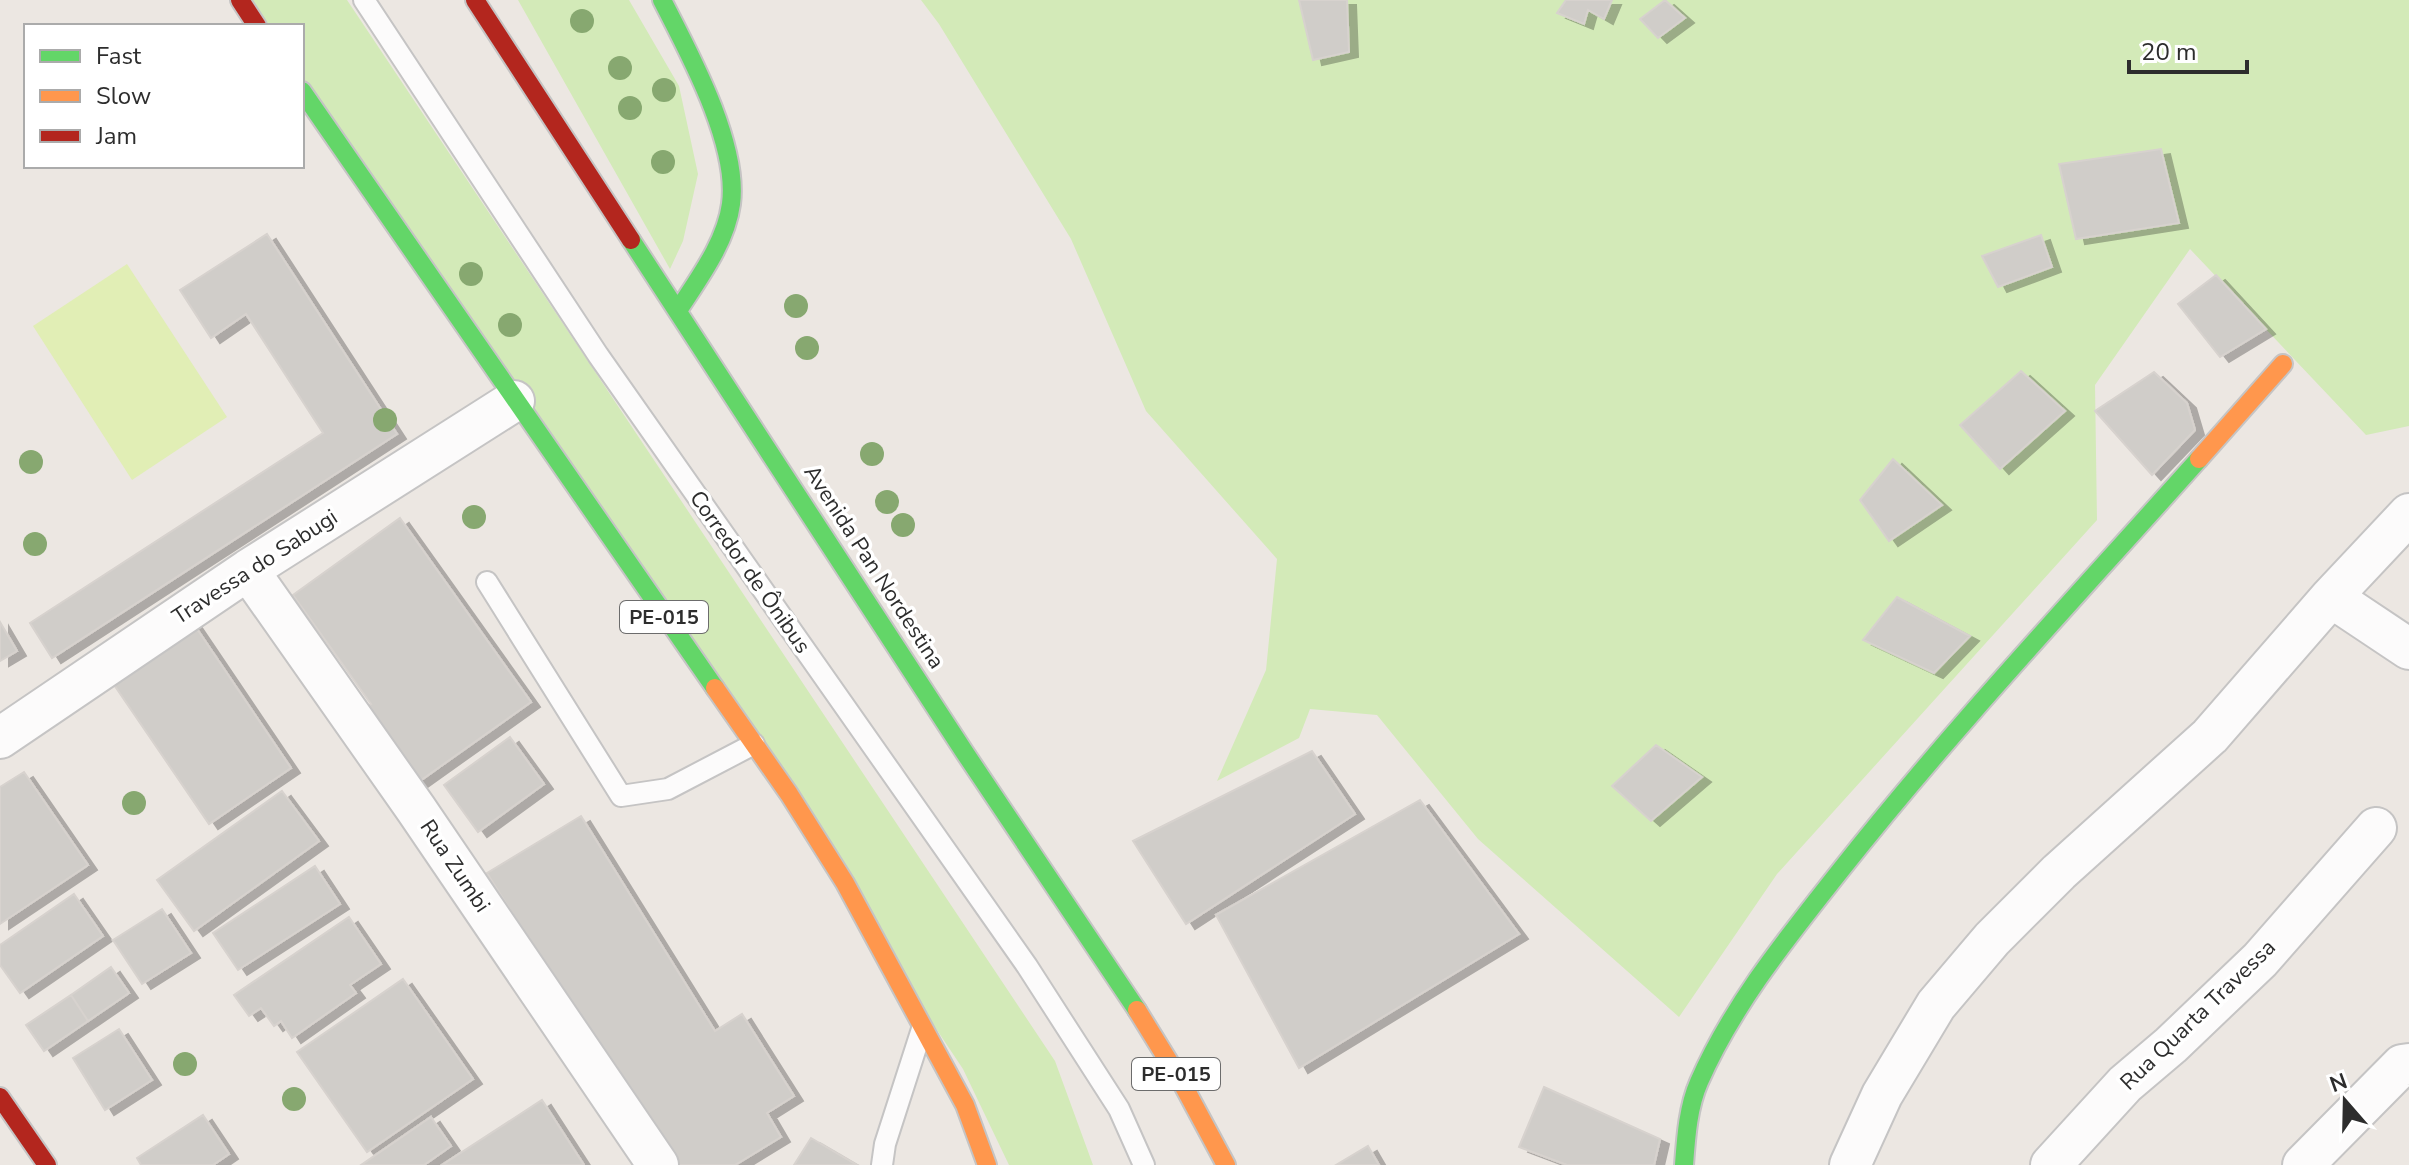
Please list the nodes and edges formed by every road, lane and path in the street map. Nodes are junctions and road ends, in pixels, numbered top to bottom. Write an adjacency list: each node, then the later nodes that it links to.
1 (240, 0): 5 (main road)
2 (364, 0): 21 (lane, Corredor de Ônibus)
3 (475, 0): 7 (main road, Avenida Pan Nordestina / PE-015)
4 (662, 0): 7 (main road)
5 (256, 24)
6 (304, 94): 9 (main road, PE-015)
7 (679, 309): 27 (main road, Avenida Pan Nordestina / PE-015)
8 (2283, 364): 28 (main road)
9 (514, 401): 11 (street, Travessa do Sabugi); 16 (main road, PE-015)
10 (2409, 514): 13 (street)
11 (248, 570): 15 (street, Travessa do Sabugi); 23 (street, Rua Zumbi)
12 (487, 582): 16 (lane)
13 (2331, 597): 14 (street); 29 (street)
14 (2409, 649)
15 (0, 738)
16 (754, 744): 18 (main road, PE-015)
17 (2376, 828): 30 (street, Rua Quarta Travessa)
18 (924, 1026): 24 (lane); 25 (main road, PE-015)
19 (2409, 1064): 31 (street)
20 (0, 1097): 22 (main road)
21 (1136, 1155): 26 (lane, Corredor de Ônibus)
22 (47, 1165)
23 (658, 1165)
24 (882, 1165)
25 (987, 1165)
26 (1144, 1165)
27 (1226, 1165)
28 (1684, 1165)
29 (1850, 1165)
30 (2051, 1165)
31 (2303, 1165)

